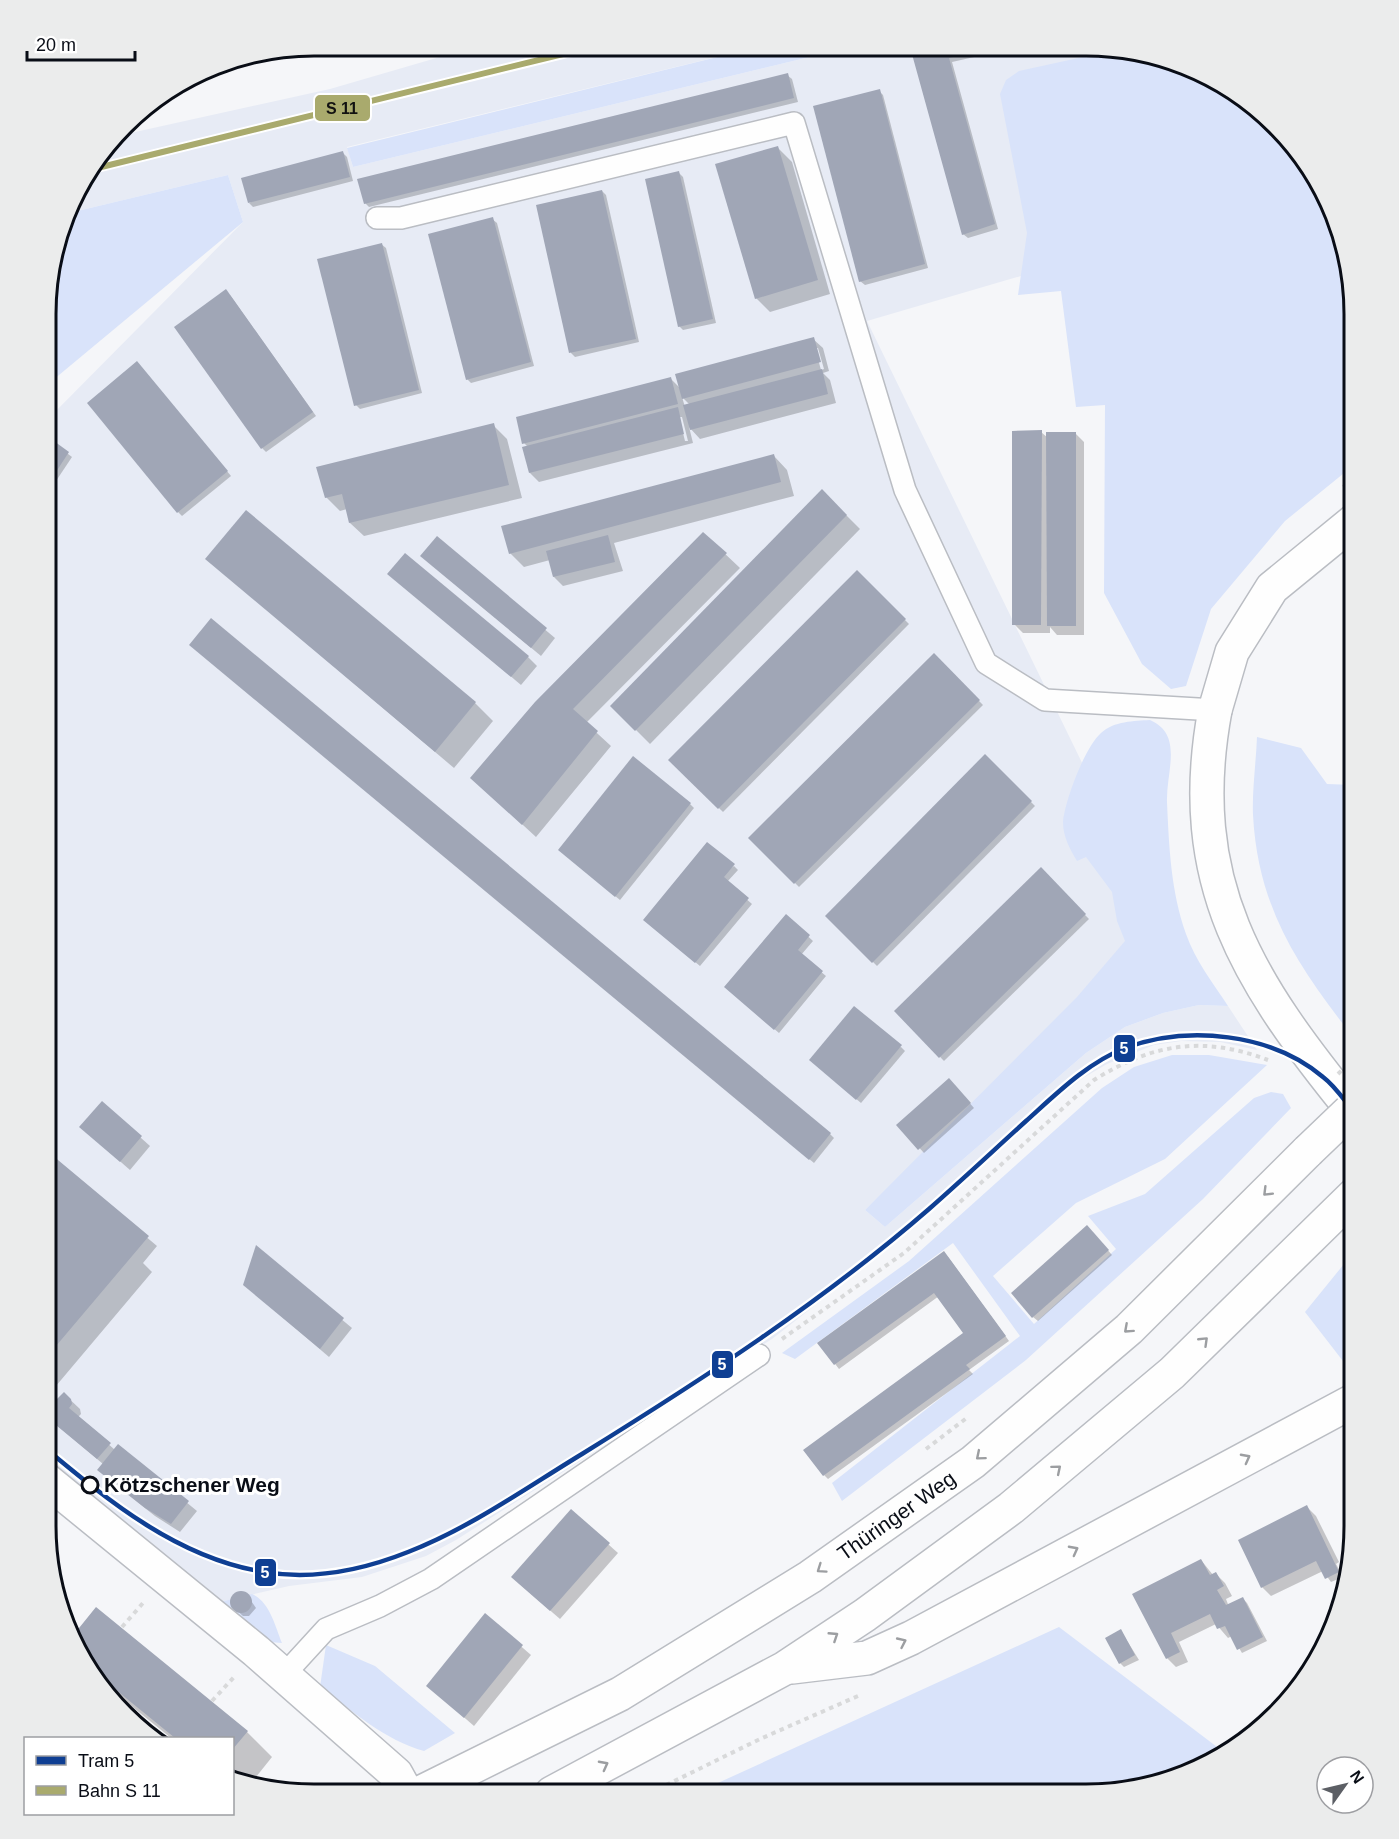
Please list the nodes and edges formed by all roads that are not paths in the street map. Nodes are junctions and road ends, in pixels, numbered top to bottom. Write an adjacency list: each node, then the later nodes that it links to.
1 (377, 218): 3 (lane)
2 (1344, 529): 3 (main road)
3 (1215, 710): 4 (main road)
4 (1344, 1100)
5 (1344, 1117): 13 (main road, Thüringer Weg, one-way to 13, bridge)
6 (1344, 1204): 10 (main road, one-way to 6)
7 (759, 1355): 11 (lane)
8 (1344, 1406): 10 (main road, one-way to 8)
9 (56, 1488): 11 (main road)
10 (784, 1668): 14 (main road, one-way to 10)
11 (284, 1676): 12 (main road)
12 (402, 1784)
13 (438, 1784)
14 (567, 1784)

